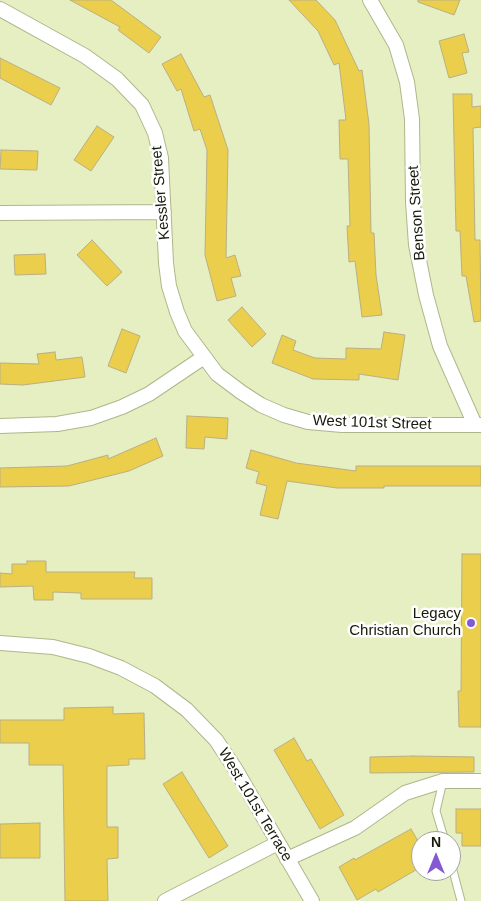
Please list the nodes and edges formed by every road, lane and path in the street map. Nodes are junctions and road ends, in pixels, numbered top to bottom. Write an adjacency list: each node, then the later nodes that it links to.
1 (370, 0): 6 (street, Benson Street)
2 (0, 8): 3 (street, Kessler Street)
3 (164, 212): 4 (street); 5 (street, Kessler Street)
4 (0, 213)
5 (204, 357): 6 (street, West 101st Street); 7 (street)
6 (478, 425)
7 (0, 426)
8 (0, 643): 12 (street, West 101st Terrace)
9 (443, 781): 10 (street); 11 (lane); 13 (street)
10 (481, 781)
11 (442, 831)
12 (278, 842): 13 (street, West 101st Terrace); 15 (street)
13 (287, 859): 16 (street, West 101st Terrace)
14 (456, 881): 17 (lane)
15 (165, 901)
16 (312, 901)
17 (461, 901)

